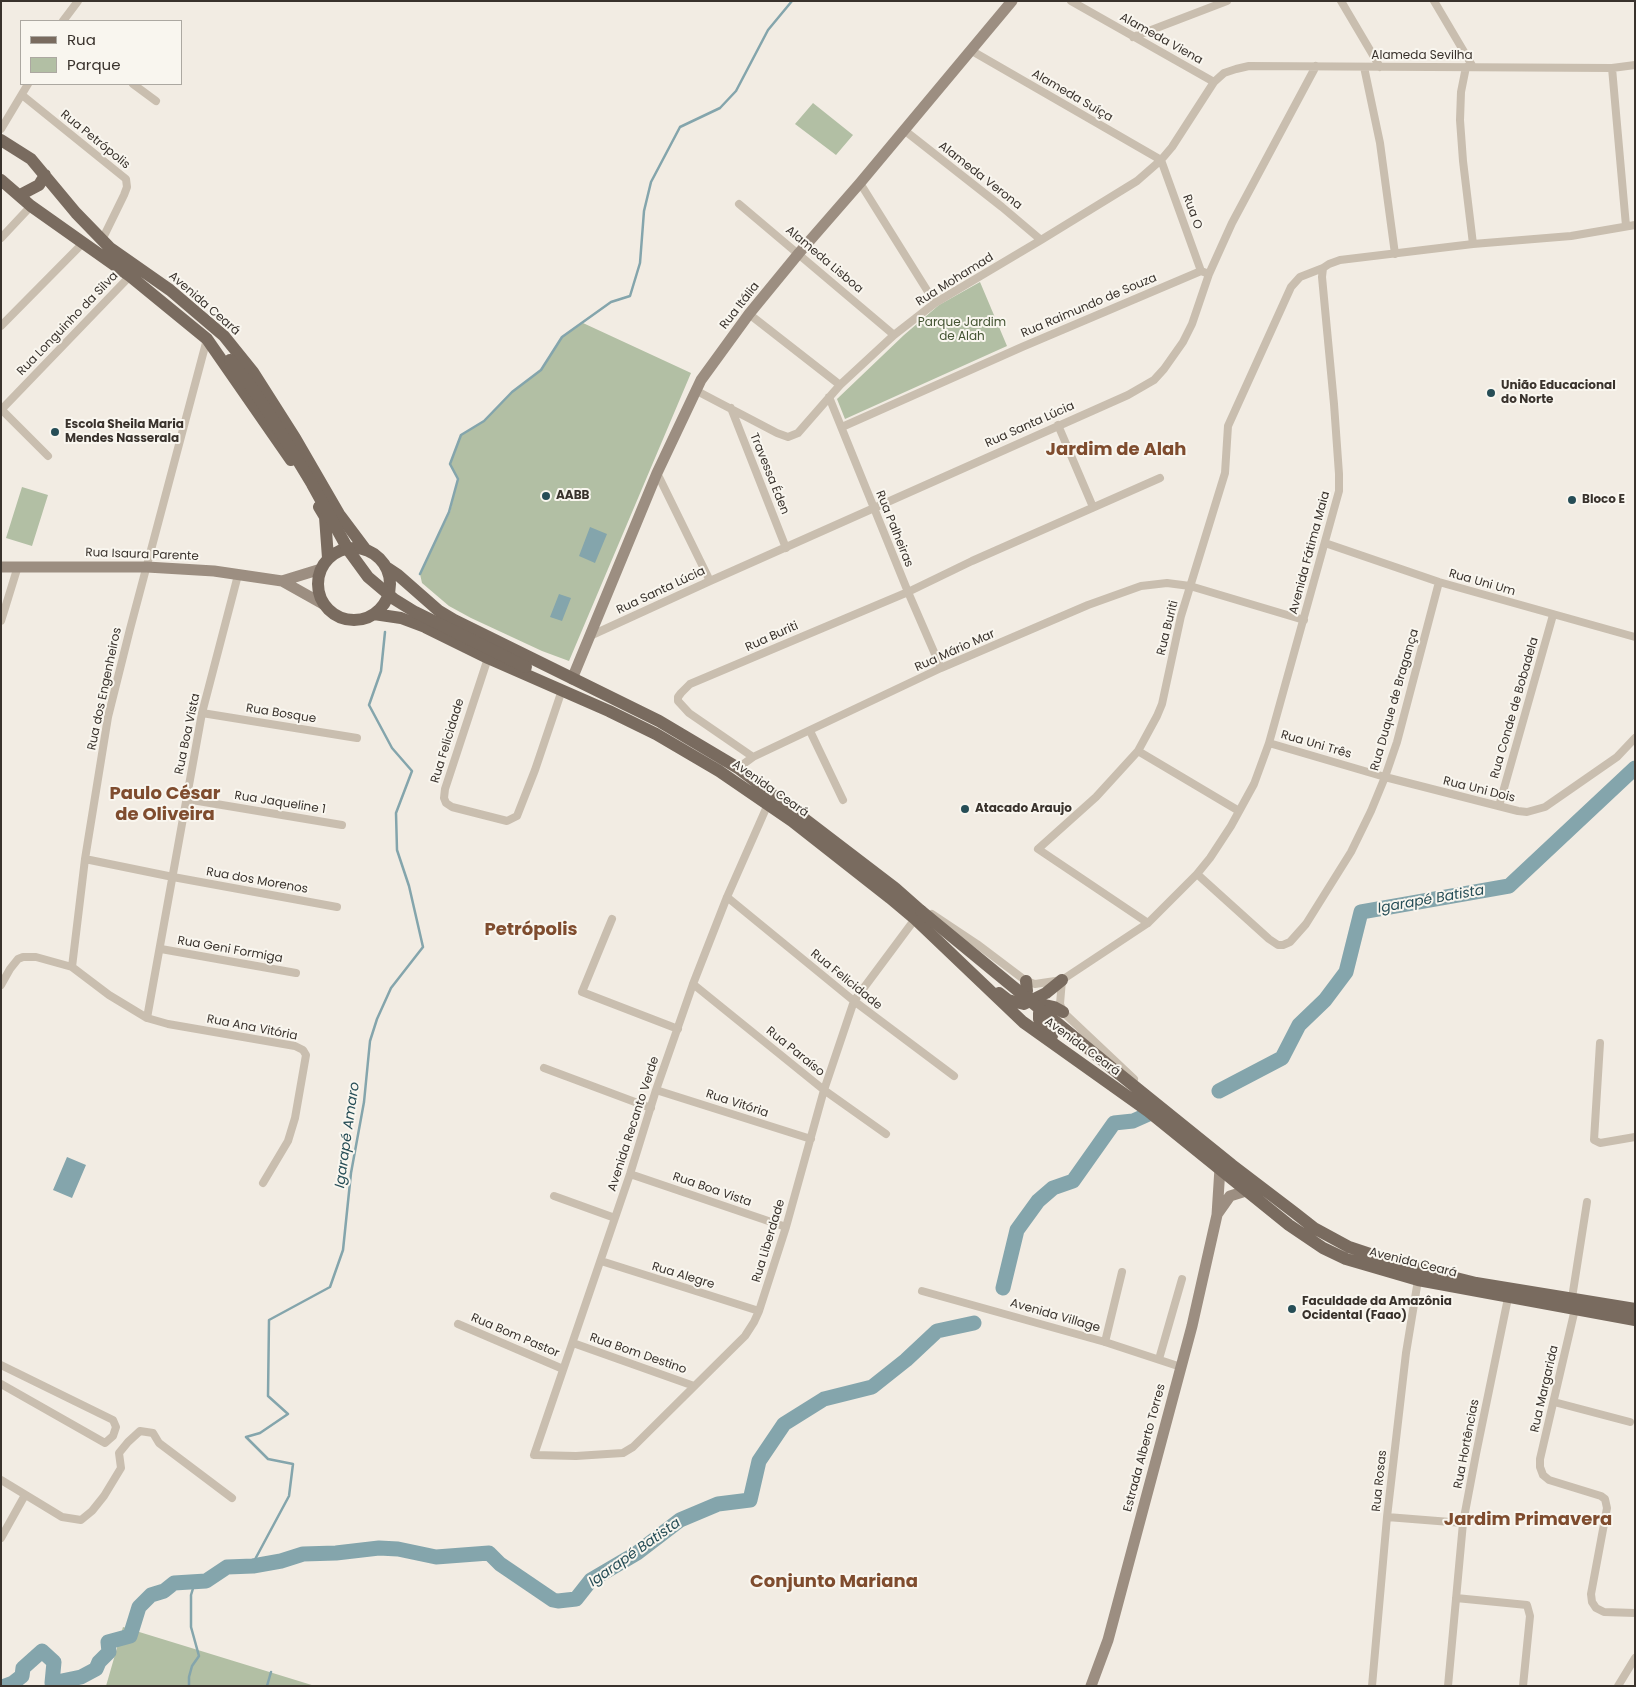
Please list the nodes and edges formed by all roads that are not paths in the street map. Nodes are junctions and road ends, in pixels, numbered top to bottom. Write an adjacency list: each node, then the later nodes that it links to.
1 (78, 1): 7 (street)
2 (1012, 1): 9 (street, Rua Itália)
3 (1071, 1): 8 (street, Alameda Viena)
4 (1227, 1): 8 (street)
5 (1342, 1): 14 (street)
6 (1434, 1): 13 (street)
7 (64, 20)
8 (1133, 37): 16 (street, Alameda Viena)
9 (972, 51): 21 (street, Rua Itália); 23 (street, Alameda Suíça)
10 (1635, 65): 15 (street, Alameda Sevilha)
11 (1316, 66): 12 (street, Alameda Sevilha); 16 (street, Alameda Sevilha); 39 (street, Rua Santa Lúcia)
12 (1364, 67): 14 (street, Alameda Sevilha); 37 (street)
13 (1469, 67): 14 (street, Alameda Sevilha); 15 (street, Alameda Sevilha); 35 (street)
14 (1380, 68)
15 (1612, 68): 30 (street)
16 (1214, 82): 23 (street, Rua Mohamad)
17 (27, 85): 19 (street)
18 (134, 85): 20 (street)
19 (22, 95): 22 (street); 32 (street, Rua Petrópolis)
20 (156, 101)
21 (904, 130): 26 (street, Rua Itália); 33 (street, Alameda Verona)
22 (2, 139): 24 (main road, Avenida Ceará)
23 (1161, 160): 33 (street, Rua Mohamad); 39 (street, Rua O)
24 (45, 174): 27 (main road); 32 (main road, Avenida Ceará)
25 (1, 180): 27 (main road, Avenida Ceará)
26 (860, 183): 36 (street, Rua Itália); 41 (street)
27 (20, 196): 29 (main road, Avenida Ceará)
28 (739, 204): 36 (street, Alameda Lisboa)
29 (31, 206): 31 (street); 34 (main road, Avenida Ceará)
30 (1630, 225): 35 (street)
31 (1, 238)
32 (102, 240): 60 (main road, Avenida Ceará)
33 (1041, 240): 41 (street, Rua Mohamad)
34 (84, 242): 40 (main road, Avenida Ceará); 43 (street)
35 (1473, 244): 37 (street)
36 (799, 253): 42 (street, Rua Itália); 44 (street, Alameda Lisboa)
37 (1395, 254): 38 (street)
38 (1322, 268): 58 (street, Avenida Fátima Maia); 70 (street, Rua Buriti)
39 (1205, 273): 51 (street, Rua Santa Lúcia); 52 (street, Rua Raimundo de Souza)
40 (130, 276): 45 (main road, Avenida Ceará); 50 (street, Rua Longuinho da Silva)
41 (936, 303): 44 (street, Rua Mohamad)
42 (749, 314): 46 (street); 47 (street, Rua Itália)
43 (1, 326)
44 (894, 335): 46 (street, Rua Mohamad)
45 (209, 341): 61 (main road, Avenida Ceará); 64 (street, Rua dos Engenheiros); 82 (main road, bridge)
46 (840, 385): 48 (street, Rua Mohamad)
47 (695, 390): 49 (street, Rua Mohamad); 54 (street, Rua Itália)
48 (830, 396): 49 (street, Rua Mohamad); 52 (street, Rua Palheiras)
49 (731, 408): 59 (street, Travessa Éden)
50 (1, 410): 53 (street)
51 (1058, 425): 56 (street); 57 (street, Rua Santa Lúcia)
52 (842, 427): 57 (street, Rua Palheiras)
53 (48, 456)
54 (657, 473): 67 (street); 77 (street, Rua Itália)
55 (1160, 478): 56 (street, Rua Buriti)
56 (1093, 507): 71 (street, Rua Buriti)
57 (873, 508): 59 (street, Rua Santa Lúcia); 71 (street, Rua Palheiras)
58 (1325, 543): 69 (street, Rua Uni Um); 75 (street, Avenida Fátima Maia)
59 (786, 548): 67 (street, Rua Santa Lúcia)
60 (366, 550): 61 (main road); 65 (main road)
61 (324, 564): 68 (street, Rua Isaura Parente); 72 (main road)
62 (18, 566): 63 (street, Rua Isaura Parente); 64 (street, Rua Isaura Parente); 76 (street)
63 (1, 567)
64 (147, 567): 66 (street, Rua Isaura Parente); 98 (street, Rua dos Engenheiros)
65 (386, 567): 73 (main road); 81 (main road, Avenida Ceará)
66 (238, 576): 68 (street, Rua Isaura Parente); 83 (street, Rua Boa Vista)
67 (710, 580): 77 (street, Rua Santa Lúcia)
68 (282, 581): 72 (street, Rua Isaura Parente)
69 (1439, 582): 74 (street, Rua Uni Um); 91 (street, Rua Duque de Bragança)
70 (1190, 586): 75 (street); 80 (street, Rua Mário Mar); 88 (street, Rua Buriti)
71 (908, 592): 80 (street, Rua Palheiras); 89 (street, Rua Buriti)
72 (323, 604): 73 (main road)
73 (374, 614): 79 (main road)
74 (1553, 615): 78 (street, Rua Uni Um); 95 (street, Rua Conde de Bobadela)
75 (1304, 620): 87 (street, Avenida Fátima Maia)
76 (1, 621)
77 (592, 635): 81 (street, Rua Itália)
78 (1635, 637)
79 (488, 658): 82 (main road); 82 (street, Rua Felicidade)
80 (941, 668): 84 (street, Rua Mário Mar)
81 (572, 679): 90 (main road, Avenida Ceará)
82 (558, 688): 94 (main road, Avenida Ceará)
83 (202, 712): 85 (street, Rua Bosque); 92 (street, Rua Boa Vista)
84 (810, 731): 89 (street, Rua Mário Mar); 93 (street)
85 (357, 738)
86 (1635, 738): 95 (street, Rua Uni Dois)
87 (1269, 743): 91 (street, Rua Uni Três); 96 (street, Avenida Fátima Maia)
88 (1138, 751): 96 (street); 105 (street, Rua Buriti)
89 (753, 757): 90 (street, Rua Mário Mar)
90 (738, 768): 103 (main road, Avenida Ceará)
91 (1385, 777): 95 (street, Rua Uni Dois); 99 (street, Rua Duque de Bragança)
92 (186, 799): 97 (street, Rua Jaqueline 1); 100 (street, Rua Boa Vista)
93 (843, 800)
94 (768, 804): 101 (street, Avenida Recanto Verde); 103 (main road, Avenida Ceará)
95 (1499, 806)
96 (1239, 811): 99 (street, Avenida Fátima Maia)
97 (342, 825)
98 (86, 859): 100 (street, Rua dos Morenos); 107 (street, Rua dos Engenheiros)
99 (1197, 874): 105 (street, Avenida Fátima Maia)
100 (172, 877): 102 (street, Rua dos Morenos); 106 (street, Rua Boa Vista)
101 (727, 897): 112 (street, Avenida Recanto Verde); 114 (street, Rua Felicidade)
102 (337, 907)
103 (918, 912): 109 (main road, Avenida Ceará); 111 (street, Avenida Ceará); 114 (street, Rua Liberdade); 125 (main road, Avenida Ceará, bridge)
104 (612, 919): 118 (street)
105 (1148, 923): 110 (street, Avenida Fátima Maia)
106 (161, 949): 108 (street, Rua Geni Formiga); 117 (street, Rua Boa Vista)
107 (72, 967): 113 (street); 117 (street, Rua Ana Vitória)
108 (296, 973)
109 (974, 976): 115 (main road); 120 (main road, Avenida Ceará)
110 (1062, 980): 111 (street); 115 (main road); 116 (street, Avenida Ceará)
111 (1026, 981): 115 (main road)
112 (693, 984): 118 (street, Avenida Recanto Verde); 124 (street, Rua Paraíso)
113 (1, 985)
114 (854, 1001): 122 (street, Rua Felicidade); 124 (street, Rua Liberdade)
115 (1016, 1002)
116 (1063, 1012): 120 (main road); 125 (street, Avenida Ceará)
117 (147, 1018): 132 (street, Rua Ana Vitória)
118 (678, 1029): 123 (street, Avenida Recanto Verde)
119 (1600, 1043): 128 (street)
120 (1084, 1064): 130 (main road, Avenida Ceará)
121 (544, 1068): 126 (street)
122 (954, 1076)
123 (656, 1090): 126 (street, Avenida Recanto Verde); 129 (street, Rua Vitória)
124 (824, 1090): 127 (street, Rua Paraíso); 129 (street, Rua Liberdade)
125 (1149, 1098): 145 (main road, Avenida Ceará)
126 (651, 1108): 131 (street, Avenida Recanto Verde)
127 (886, 1134)
128 (1635, 1137)
129 (811, 1139): 138 (street, Rua Liberdade)
130 (1220, 1168): 133 (main road, Avenida Ceará); 136 (street, Estrada Alberto Torres)
131 (630, 1174): 137 (street, Avenida Recanto Verde); 138 (street, Rua Boa Vista)
132 (263, 1183)
133 (1246, 1190): 136 (street, Estrada Alberto Torres); 142 (main road, Avenida Ceará)
134 (554, 1196): 137 (street)
135 (1587, 1202): 145 (street, Rua Margarida)
136 (1217, 1214): 154 (street, Estrada Alberto Torres)
137 (615, 1218): 139 (street, Avenida Recanto Verde)
138 (786, 1227): 147 (street, Rua Liberdade)
139 (601, 1261): 147 (street, Rua Alegre); 151 (street, Avenida Recanto Verde)
140 (1122, 1272): 150 (street)
141 (1182, 1279): 152 (street)
142 (1418, 1280): 144 (main road, Avenida Ceará); 164 (street, Rua Rosas)
143 (922, 1291): 150 (street, Avenida Village)
144 (1508, 1298): 145 (main road, Avenida Ceará); 165 (street, Rua Hortências)
145 (1573, 1304): 146 (main road, Avenida Ceará); 148 (main road, Avenida Ceará); 158 (street, Rua Margarida)
146 (1635, 1309)
147 (759, 1311): 157 (street, Rua Liberdade)
148 (1635, 1320)
149 (458, 1324): 155 (street, Rua Bom Pastor)
150 (1105, 1342): 152 (street, Avenida Village)
151 (573, 1343): 155 (street, Avenida Recanto Verde); 157 (street, Rua Bom Destino)
152 (1159, 1360): 154 (street, Avenida Village)
153 (1, 1365): 156 (street)
154 (1181, 1367): 170 (street, Estrada Alberto Torres)
155 (563, 1369): 160 (street, Avenida Recanto Verde)
156 (1, 1384)
157 (694, 1386): 160 (street, Rua Liberdade)
158 (1554, 1402): 159 (street); 168 (street, Rua Margarida)
159 (1630, 1422)
160 (534, 1455)
161 (1, 1480): 162 (street)
162 (25, 1494): 163 (street); 166 (street)
163 (232, 1498)
164 (1387, 1517): 165 (street); 171 (street, Rua Rosas)
165 (1463, 1523): 167 (street, Rua Hortências)
166 (1, 1538)
167 (1456, 1598): 172 (street, Rua Hortências); 173 (street)
168 (1635, 1613)
169 (1635, 1658): 174 (street)
170 (1091, 1686)
171 (1372, 1686)
172 (1448, 1686)
173 (1523, 1686)
174 (1618, 1686)

